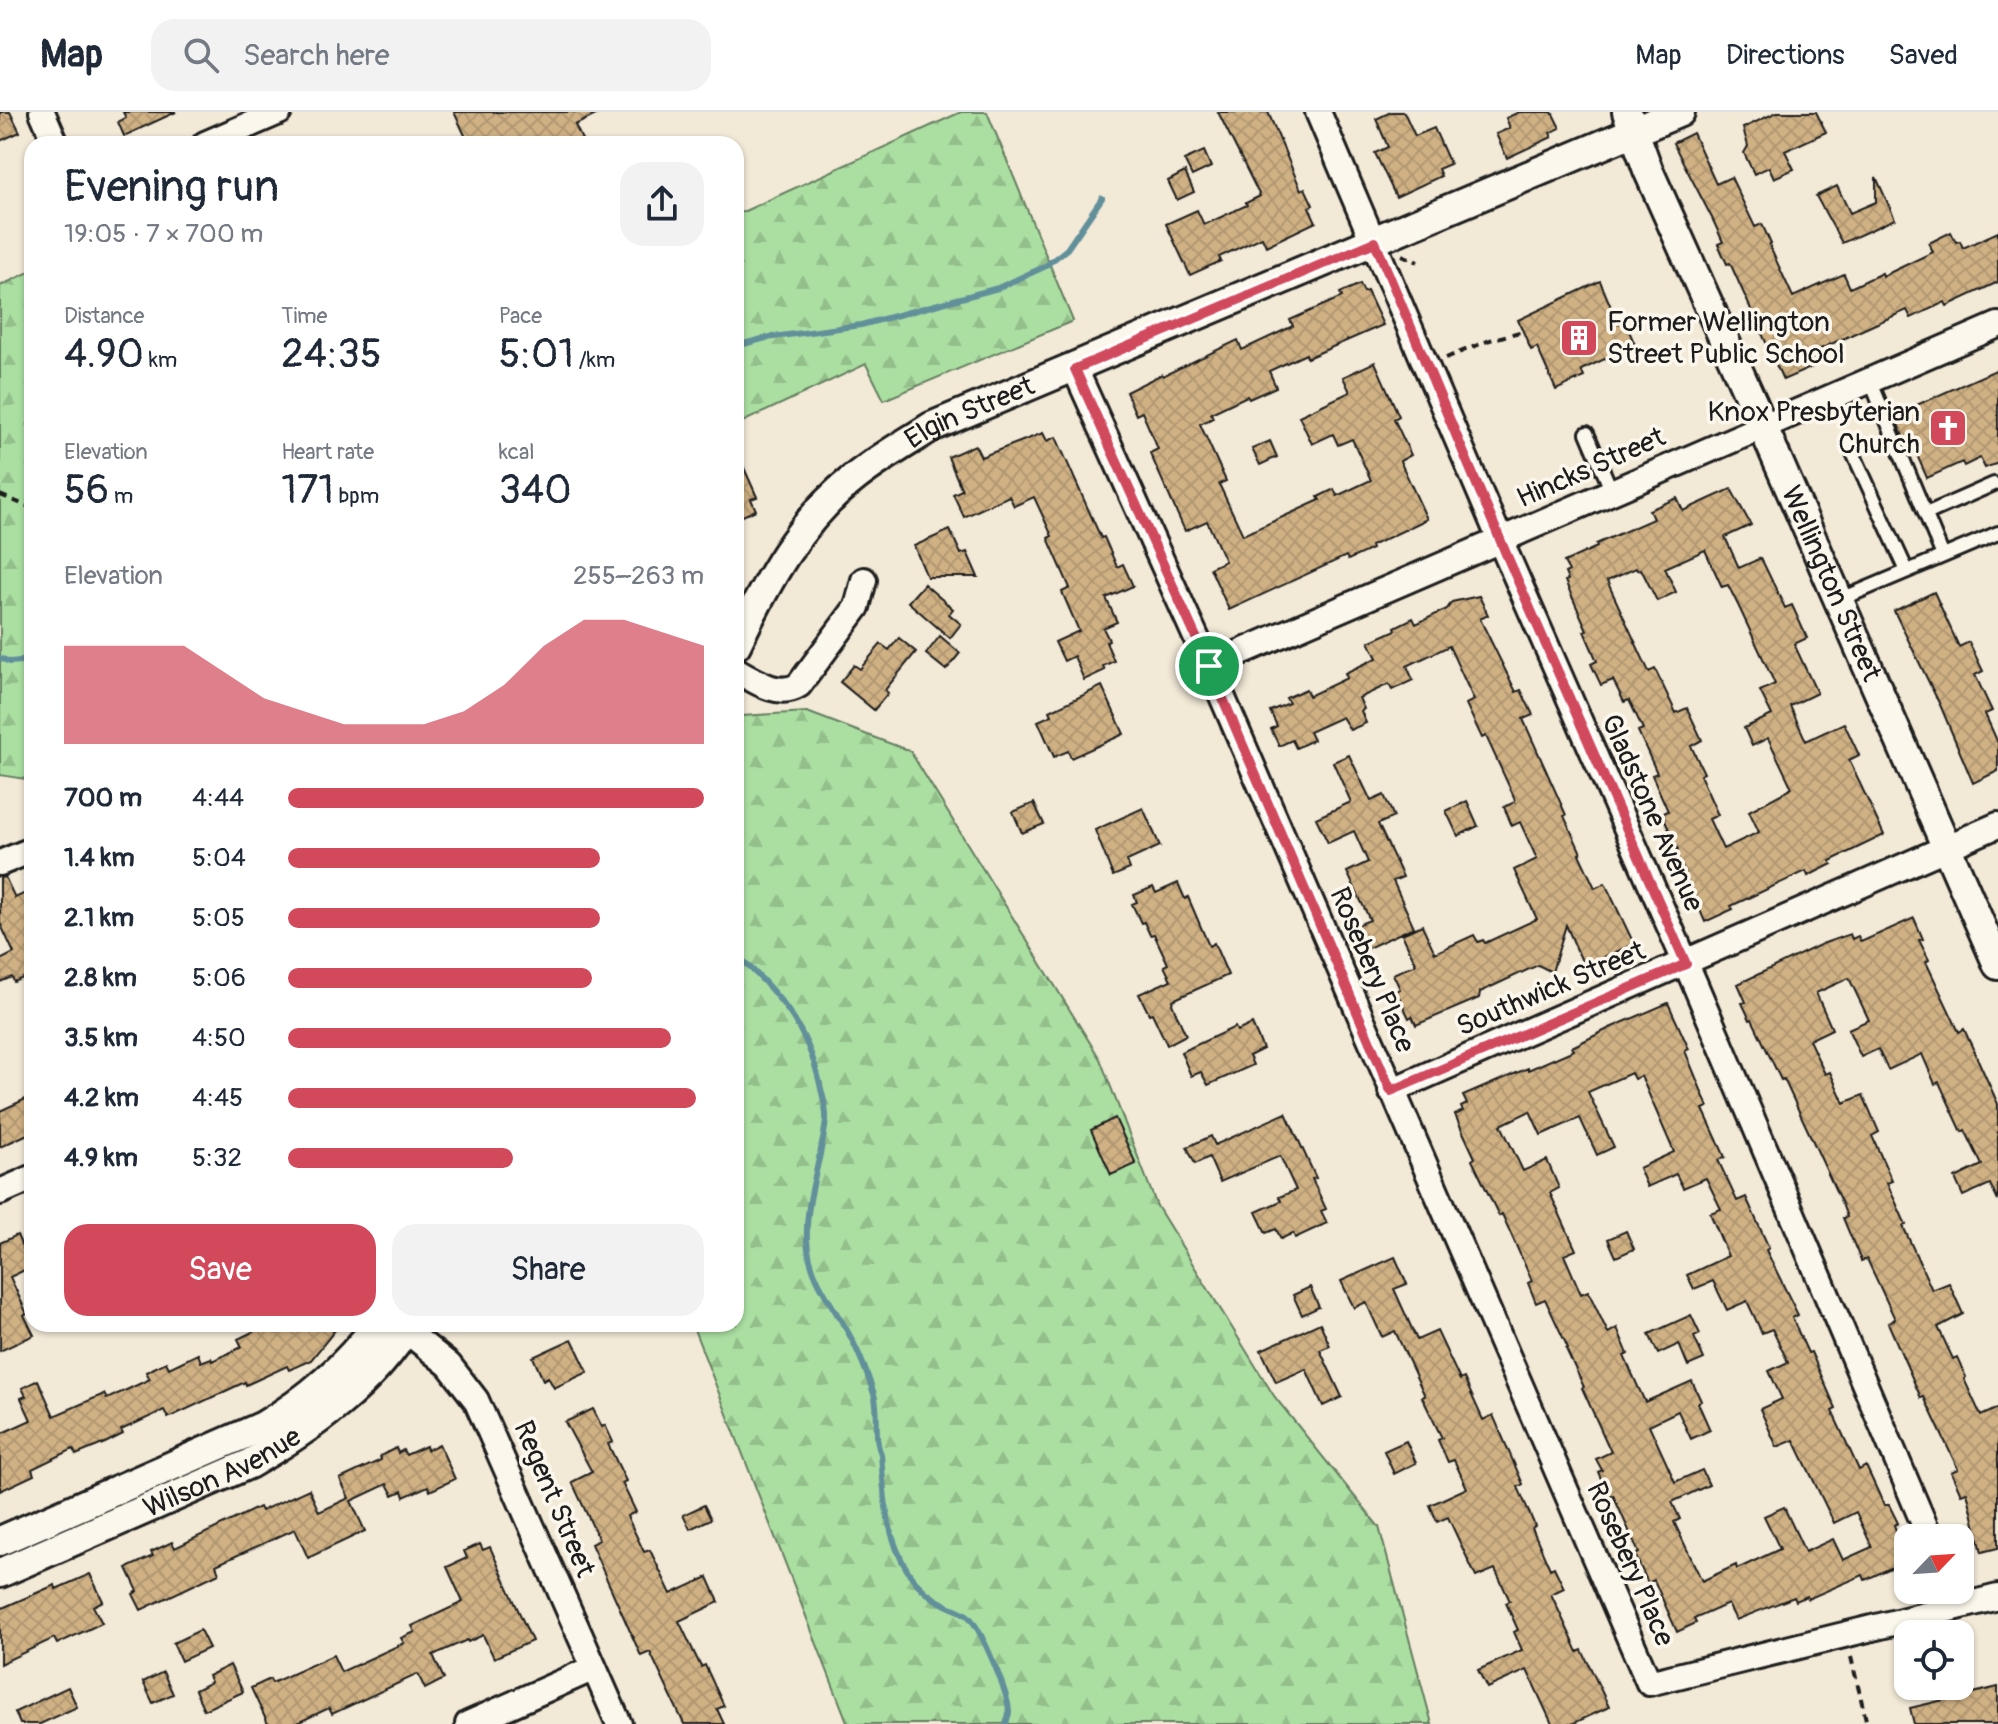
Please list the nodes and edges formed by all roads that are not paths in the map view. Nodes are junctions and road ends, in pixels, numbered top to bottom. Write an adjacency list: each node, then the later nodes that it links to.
1 (42, 112): 6 (street)
2 (279, 112): 7 (street)
3 (1318, 112): 8 (street, Gladstone Avenue)
4 (1680, 112): 5 (street, Elgin Street)
5 (1631, 122): 8 (street, Elgin Street); 12 (street, Wellington Street)
6 (52, 136)
7 (224, 136)
8 (1388, 248): 10 (street, Elgin Street); 19 (street, Gladstone Avenue)
9 (1998, 325): 11 (street, Hincks Street)
10 (1075, 369): 24 (street, Elgin Street); 25 (street, Rosebery Place)
11 (1870, 380): 12 (street, Hincks Street); 17 (lane)
12 (1763, 426): 16 (street, Hincks Street); 23 (street, Wellington Street)
13 (1587, 433): 16 (lane)
14 (1848, 442): 21 (lane)
15 (1994, 484): 17 (lane)
16 (1612, 492): 19 (street, Hincks Street)
17 (1926, 514): 20 (lane)
18 (1998, 533): 20 (lane)
19 (1501, 540): 25 (street, Hincks Street); 31 (street, Gladstone Avenue)
20 (1943, 556): 21 (lane)
21 (1907, 571): 23 (lane)
22 (864, 580): 26 (street)
23 (1839, 600): 28 (street, Wellington Street)
24 (744, 629)
25 (1209, 666): 33 (street, Rosebery Place)
26 (744, 674)
27 (1998, 825): 28 (street, Southwick Street)
28 (1947, 848): 31 (street, Southwick Street); 32 (street, Wellington Street)
29 (24, 853): 30 (street)
30 (0, 863)
31 (1686, 964): 33 (street, Southwick Street); 39 (street, Gladstone Avenue)
32 (1998, 965)
33 (1391, 1091): 44 (street, Rosebery Place)
34 (24, 1182): 35 (street)
35 (0, 1192)
36 (387, 1332): 40 (street, Wilson Avenue)
37 (394, 1332): 41 (street, Wilson Avenue)
38 (406, 1332): 45 (street, Regent Street)
39 (1924, 1524)
40 (0, 1541)
41 (0, 1573)
42 (1998, 1597): 43 (street)
43 (1974, 1598)
44 (1938, 1604)
45 (594, 1668): 46 (street); 47 (street, Regent Street)
46 (468, 1724)
47 (619, 1724)

